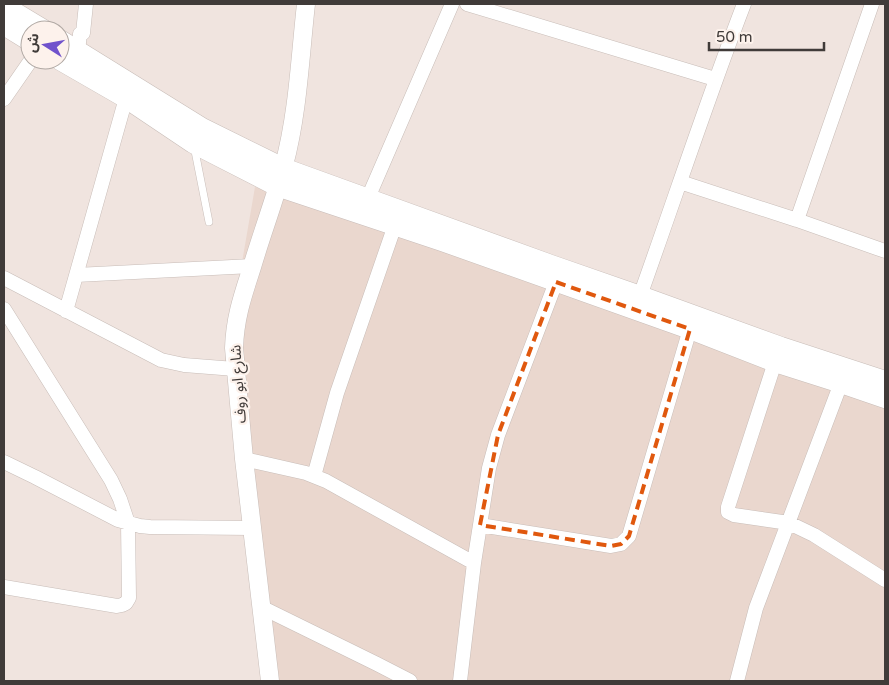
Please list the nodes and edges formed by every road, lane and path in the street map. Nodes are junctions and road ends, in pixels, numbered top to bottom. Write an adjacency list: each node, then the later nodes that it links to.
1 (86, 4): 11 (street)
2 (306, 4): 19 (street, شارع ابو روف)
3 (452, 4): 21 (street)
4 (471, 4): 15 (street)
5 (744, 4): 15 (street)
6 (872, 4): 22 (street)
7 (4, 6): 8 (main road)
8 (27, 20)
9 (4, 25): 10 (main road)
10 (20, 35)
11 (70, 57)
12 (70, 60): 16 (main road)
13 (70, 60): 19 (main road)
14 (24, 70): 17 (street)
15 (715, 79): 20 (street)
16 (126, 98): 18 (main road); 28 (street)
17 (4, 99)
18 (194, 143): 19 (main road); 23 (lane)
19 (280, 177): 21 (main road); 24 (main road); 27 (street, شارع ابو روف)
20 (680, 182): 22 (street); 31 (street)
21 (368, 198): 25 (main road)
22 (796, 220): 26 (street)
23 (209, 222)
24 (395, 225): 25 (main road); 42 (street)
25 (420, 225): 30 (main road); 31 (main road)
26 (885, 251)
27 (252, 266): 28 (street); 36 (street, شارع ابو روف)
28 (76, 275): 33 (street)
29 (4, 278): 33 (street)
30 (556, 282): 34 (main road); 45 (street)
31 (640, 296): 37 (main road)
32 (4, 309): 43 (street)
33 (66, 311): 36 (street)
34 (690, 329): 35 (main road); 45 (street)
35 (775, 362): 38 (main road); 44 (street)
36 (235, 369): 40 (street, شارع ابو روف)
37 (885, 382)
38 (841, 383): 39 (main road); 44 (street)
39 (885, 398)
40 (244, 459): 42 (street); 46 (street, شارع ابو روف)
41 (4, 462): 43 (street)
42 (314, 476): 47 (street)
43 (128, 523): 46 (street); 49 (street)
44 (789, 524): 48 (street); 54 (street)
45 (480, 525): 47 (street)
46 (252, 528): 50 (street, شارع ابو روف)
47 (474, 563): 53 (street)
48 (885, 580)
49 (4, 587)
50 (261, 607): 51 (street, شارع ابو روف); 52 (street)
51 (270, 681)
52 (410, 681)
53 (460, 681)
54 (737, 681)

